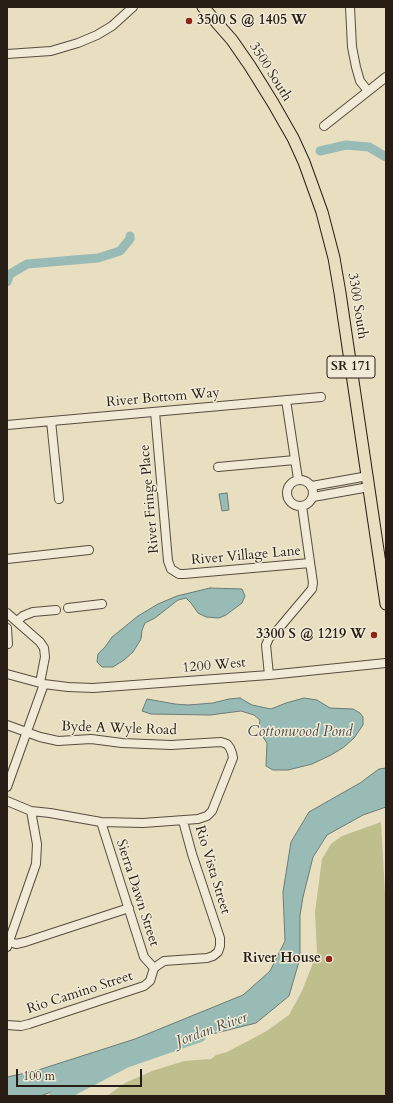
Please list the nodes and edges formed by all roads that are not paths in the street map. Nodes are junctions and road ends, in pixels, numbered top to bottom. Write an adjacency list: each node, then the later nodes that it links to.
1 (133, 7): 4 (street)
2 (203, 7): 8 (main road, 3500 South / SR 171)
3 (350, 7): 6 (street)
4 (7, 54)
5 (386, 77): 6 (street)
6 (368, 91): 7 (street)
7 (324, 126)
8 (292, 138): 17 (main road, 3300 South / SR 171)
9 (321, 397): 10 (street, River Bottom Way)
10 (286, 400): 11 (street, River Bottom Way); 14 (street)
11 (155, 412): 12 (street, River Bottom Way); 25 (street, River Fringe Place)
12 (51, 421): 13 (street, River Bottom Way); 20 (street)
13 (7, 425)
14 (295, 460): 15 (street); 16 (street)
15 (218, 467)
16 (298, 479): 18 (street); 21 (street)
17 (369, 482): 18 (street); 19 (street); 27 (main road, 3300 South / SR 171)
18 (312, 486): 19 (street)
19 (313, 497): 21 (street)
20 (59, 499)
21 (302, 506): 24 (street)
22 (89, 550): 23 (street)
23 (7, 559)
24 (310, 563): 25 (street, River Village Lane); 36 (street)
25 (184, 574)
26 (102, 604): 28 (street)
27 (386, 604)
28 (68, 608)
29 (56, 610): 31 (street)
30 (7, 613): 31 (street)
31 (17, 621): 37 (street)
32 (7, 628): 33 (street)
33 (8, 644)
34 (386, 663): 36 (street, 1200 West)
35 (7, 674): 37 (street, 1200 West)
36 (269, 675): 37 (street, 1200 West)
37 (42, 684): 39 (street)
38 (7, 725): 39 (street, Byde A Wyle Road)
39 (26, 732): 40 (street, Byde A Wyle Road); 41 (street)
40 (230, 748): 44 (street, Rio Vista Street)
41 (7, 787)
42 (7, 801): 43 (street)
43 (31, 812): 45 (street); 47 (street)
44 (183, 821): 45 (street); 48 (street, Rio Vista Street)
45 (101, 822): 46 (street, Sierra Dawn Street)
46 (129, 908): 47 (street); 48 (street, Sierra Dawn Street)
47 (8, 943)
48 (154, 968): 49 (street, Rio Camino Street)
49 (7, 1025)

